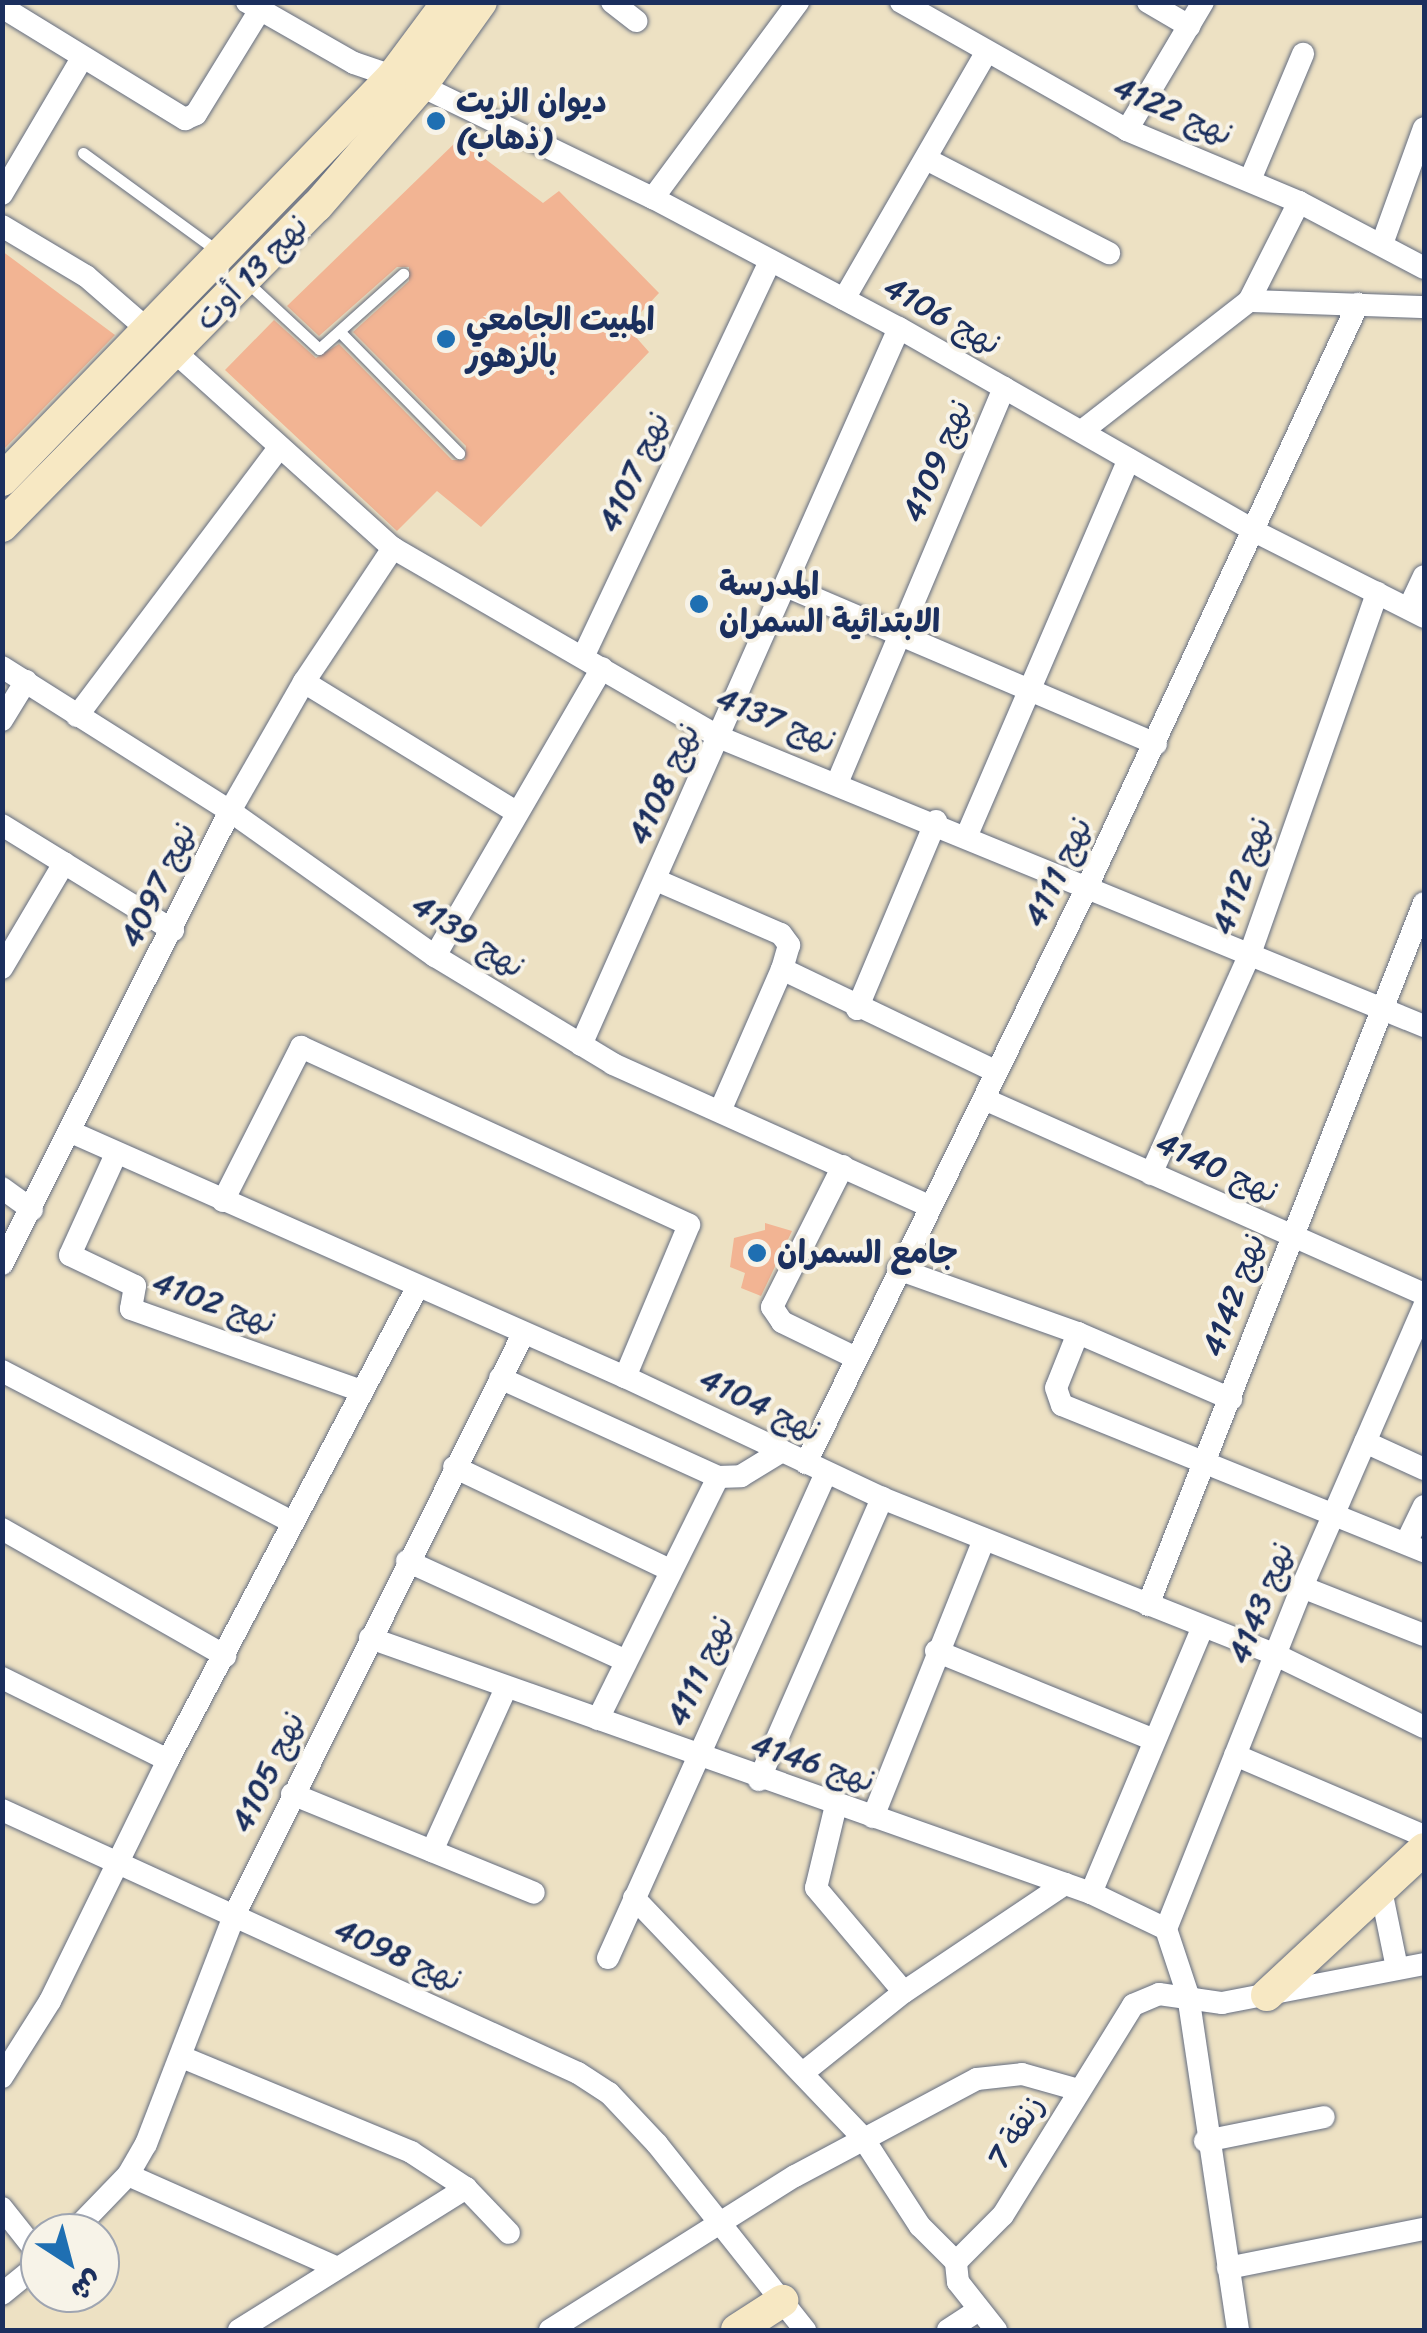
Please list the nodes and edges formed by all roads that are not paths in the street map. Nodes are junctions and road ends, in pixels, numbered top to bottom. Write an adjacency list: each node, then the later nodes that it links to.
1 (448, 2): 15 (main road, نهج 13 أوت)
2 (482, 2): 15 (main road, نهج 13 أوت)
3 (612, 2): 10 (street)
4 (798, 2): 23 (street)
5 (901, 2): 12 (street, نهج 4122)
6 (1148, 2): 11 (street)
7 (1203, 2): 11 (street)
8 (254, 6): 14 (street); 15 (street, نهج 4106)
9 (2, 7): 14 (street)
10 (636, 20)
11 (1189, 26): 17 (street)
12 (986, 53): 17 (street, نهج 4122); 19 (street)
13 (1302, 54): 21 (street)
14 (82, 58): 20 (street)
15 (407, 81): 23 (street, نهج 4106); 30 (main road, نهج 13 أوت)
16 (1424, 128): 26 (street)
17 (1127, 130): 21 (street, نهج 4122)
18 (82, 153): 30 (lane)
19 (926, 159): 27 (street); 32 (street)
20 (10, 167): 22 (street)
21 (1250, 180): 24 (street, نهج 4122)
22 (2, 194)
23 (654, 198): 29 (street, نهج 4106)
24 (1300, 202): 26 (street, نهج 4122); 33 (street)
25 (2, 226): 37 (street)
26 (1382, 244): 28 (street, نهج 4122)
27 (1108, 253)
28 (1422, 259)
29 (770, 261): 32 (street, نهج 4106); 54 (street, نهج 4107)
30 (234, 268): 37 (main road, نهج 13 أوت); 38 (lane); 39 (main road, نهج 13 أوت)
31 (403, 274): 38 (lane)
32 (844, 299): 36 (street, نهج 4106)
33 (1248, 301): 34 (street); 41 (street)
34 (1358, 304): 35 (street); 47 (street, نهج 4111)
35 (1424, 307)
36 (899, 328): 40 (street, نهج 4106); 50 (street, نهج 4108)
37 (147, 329): 45 (main road, نهج 13 أوت)
38 (340, 332): 43 (lane)
39 (176, 352): 42 (street, نهج 4137); 46 (main road, نهج 13 أوت)
40 (1004, 388): 41 (street, نهج 4106); 53 (street, نهج 4109)
41 (1082, 431): 44 (street, نهج 4106)
42 (278, 449): 48 (street, نهج 4137); 59 (street)
43 (459, 453)
44 (1129, 459): 47 (street, نهج 4106); 58 (street)
45 (6, 469)
46 (2, 526)
47 (1256, 532): 51 (street, نهج 4106); 62 (street, نهج 4111)
48 (393, 548): 54 (street, نهج 4137); 57 (street, نهج 4097)
49 (1424, 576): 52 (street)
50 (788, 587): 53 (street); 61 (street, نهج 4108)
51 (1377, 592): 52 (street, نهج 4106); 74 (street, نهج 4112)
52 (1417, 612)
53 (898, 635): 58 (street); 63 (street, نهج 4109)
54 (592, 662): 61 (street, نهج 4137); 65 (street, نهج 4107)
55 (2, 667): 56 (street, نهج 4139)
56 (26, 681): 59 (street, نهج 4139); 60 (street)
57 (304, 682): 64 (street, نهج 4097); 65 (street)
58 (1030, 690): 62 (street); 68 (street)
59 (78, 716): 64 (street, نهج 4139)
60 (2, 720)
61 (722, 738): 63 (street, نهج 4137); 70 (street, نهج 4108)
62 (1156, 744): 71 (street, نهج 4111)
63 (838, 781): 66 (street, نهج 4137)
64 (230, 811): 73 (street, نهج 4097); 75 (street, نهج 4139)
65 (516, 812): 75 (street, نهج 4107)
66 (936, 821): 68 (street, نهج 4137); 79 (street)
67 (2, 824): 69 (street)
68 (967, 835): 71 (street, نهج 4137)
69 (64, 863): 73 (street); 76 (street)
70 (656, 880): 77 (street); 81 (street, نهج 4108)
71 (1088, 887): 74 (street, نهج 4137); 82 (street, نهج 4111)
72 (1424, 903): 78 (street, نهج 4142)
73 (173, 930): 85 (street, نهج 4097)
74 (1250, 954): 78 (street, نهج 4137); 88 (street, نهج 4112)
75 (435, 956): 81 (street, نهج 4139)
76 (2, 968)
77 (782, 969): 79 (street); 84 (street)
78 (1384, 1008): 80 (street, نهج 4137); 93 (street, نهج 4142)
79 (857, 1010): 82 (street)
80 (1424, 1026)
81 (581, 1046): 84 (street, نهج 4139)
82 (996, 1072): 83 (street, نهج 4111)
83 (984, 1099): 88 (street, نهج 4140); 91 (street, نهج 4111)
84 (720, 1111): 87 (street, نهج 4139)
85 (71, 1132): 86 (street, نهج 4104); 92 (street, نهج 4097)
86 (116, 1154): 90 (street, نهج 4104); 105 (street, نهج 4102)
87 (843, 1166): 91 (street, نهج 4139); 101 (street)
88 (1151, 1174): 93 (street, نهج 4140)
89 (2, 1188): 92 (street)
90 (223, 1201): 96 (street, نهج 4104); 103 (street)
91 (928, 1206): 95 (street, نهج 4111)
92 (32, 1210): 94 (street, نهج 4097)
93 (1289, 1236): 97 (street, نهج 4140); 106 (street, نهج 4142)
94 (2, 1264)
95 (898, 1269): 99 (street); 101 (street, نهج 4111)
96 (417, 1288): 100 (street, نهج 4104); 105 (street)
97 (1424, 1294)
98 (1424, 1306): 107 (street, نهج 4143)
99 (1078, 1333): 106 (street); 109 (street)
100 (522, 1334): 103 (street, نهج 4104); 104 (street, نهج 4105)
101 (856, 1358): 111 (street, نهج 4111)
102 (2, 1371): 117 (street)
103 (625, 1376): 108 (street, نهج 4104)
104 (500, 1378): 110 (street, نهج 4105); 113 (street)
105 (359, 1390): 117 (street)
106 (1231, 1399): 109 (street, نهج 4142)
107 (1365, 1442): 112 (street); 116 (street, نهج 4143)
108 (782, 1451): 111 (street, نهج 4104); 113 (street)
109 (1204, 1464): 116 (street); 124 (street, نهج 4142)
110 (454, 1468): 121 (street, نهج 4105); 122 (street)
111 (816, 1468): 114 (street, نهج 4104); 138 (street, نهج 4111)
112 (1424, 1470)
113 (718, 1477): 122 (street)
114 (882, 1498): 119 (street, نهج 4104); 140 (street)
115 (1424, 1506): 120 (street)
116 (1334, 1512): 120 (street); 123 (street, نهج 4143)
117 (292, 1522): 130 (street)
118 (2, 1529): 130 (street)
119 (984, 1539): 124 (street, نهج 4104); 128 (street)
120 (1415, 1548)
121 (407, 1560): 127 (street, نهج 4105); 131 (street)
122 (670, 1570): 131 (street)
123 (1302, 1586): 126 (street); 129 (street, نهج 4143)
124 (1148, 1605): 125 (street, نهج 4104)
125 (1202, 1629): 129 (street, نهج 4104); 136 (street)
126 (1424, 1635)
127 (370, 1638): 133 (street, نهج 4146); 141 (street, نهج 4105)
128 (936, 1651): 136 (street); 144 (street)
129 (1274, 1654): 135 (street, نهج 4104); 137 (street, نهج 4143)
130 (226, 1656): 139 (street)
131 (624, 1660): 134 (street)
132 (2, 1678): 139 (street)
133 (506, 1688): 134 (street, نهج 4146); 147 (street)
134 (598, 1720): 138 (street, نهج 4146)
135 (1424, 1727)
136 (1152, 1739): 152 (street)
137 (1235, 1755): 145 (street); 155 (street, نهج 4143)
138 (696, 1758): 140 (street, نهج 4146); 153 (street, نهج 4111)
139 (168, 1760): 148 (street)
140 (758, 1780): 142 (street, نهج 4146)
141 (292, 1794): 147 (street); 154 (street, نهج 4105)
142 (836, 1805): 144 (street, نهج 4146); 159 (street)
143 (2, 1810): 148 (street, نهج 4098)
144 (872, 1817): 149 (street, نهج 4146)
145 (1424, 1836)
146 (1424, 1849): 150 (main road)
147 (432, 1852): 151 (street)
148 (118, 1862): 154 (street, نهج 4098); 164 (street)
149 (1064, 1884): 152 (street, نهج 4146); 159 (street)
150 (1381, 1890): 158 (street); 160 (main road)
151 (534, 1893)
152 (1091, 1893): 155 (street, نهج 4146)
153 (634, 1898): 156 (street, نهج 4111); 163 (street)
154 (233, 1918): 162 (street, نهج 4105); 173 (street, نهج 4098)
155 (1166, 1929): 161 (street)
156 (608, 1958)
157 (1424, 1964): 158 (street, زنقة 7)
158 (1397, 1968): 160 (street, زنقة 7)
159 (904, 1992): 163 (street)
160 (1267, 1995): 161 (street, زنقة 7)
161 (1188, 1996): 165 (street, زنقة 7); 168 (street)
162 (182, 2056): 169 (street, نهج 4105); 170 (street)
163 (804, 2072): 167 (street)
164 (2, 2077)
165 (1079, 2090): 167 (street); 177 (street, زنقة 7)
166 (1324, 2117): 168 (street)
167 (863, 2138): 173 (street); 177 (street)
168 (1204, 2141): 179 (street)
169 (128, 2175): 172 (street, نهج 4105); 178 (street)
170 (466, 2188): 176 (street); 178 (street)
171 (2, 2208): 175 (street)
172 (91, 2213)
173 (721, 2221): 180 (street, نهج 4098); 183 (street)
174 (1424, 2229): 179 (street)
175 (20, 2233)
176 (509, 2233)
177 (956, 2262): 181 (street)
178 (336, 2268): 182 (street)
179 (1228, 2268): 188 (street)
180 (780, 2298): 184 (main road); 185 (street, نهج 4098)
181 (979, 2310): 186 (street); 187 (street)
182 (240, 2330)
183 (550, 2330)
184 (737, 2330)
185 (805, 2330)
186 (948, 2330)
187 (996, 2330)
188 (1238, 2330)

